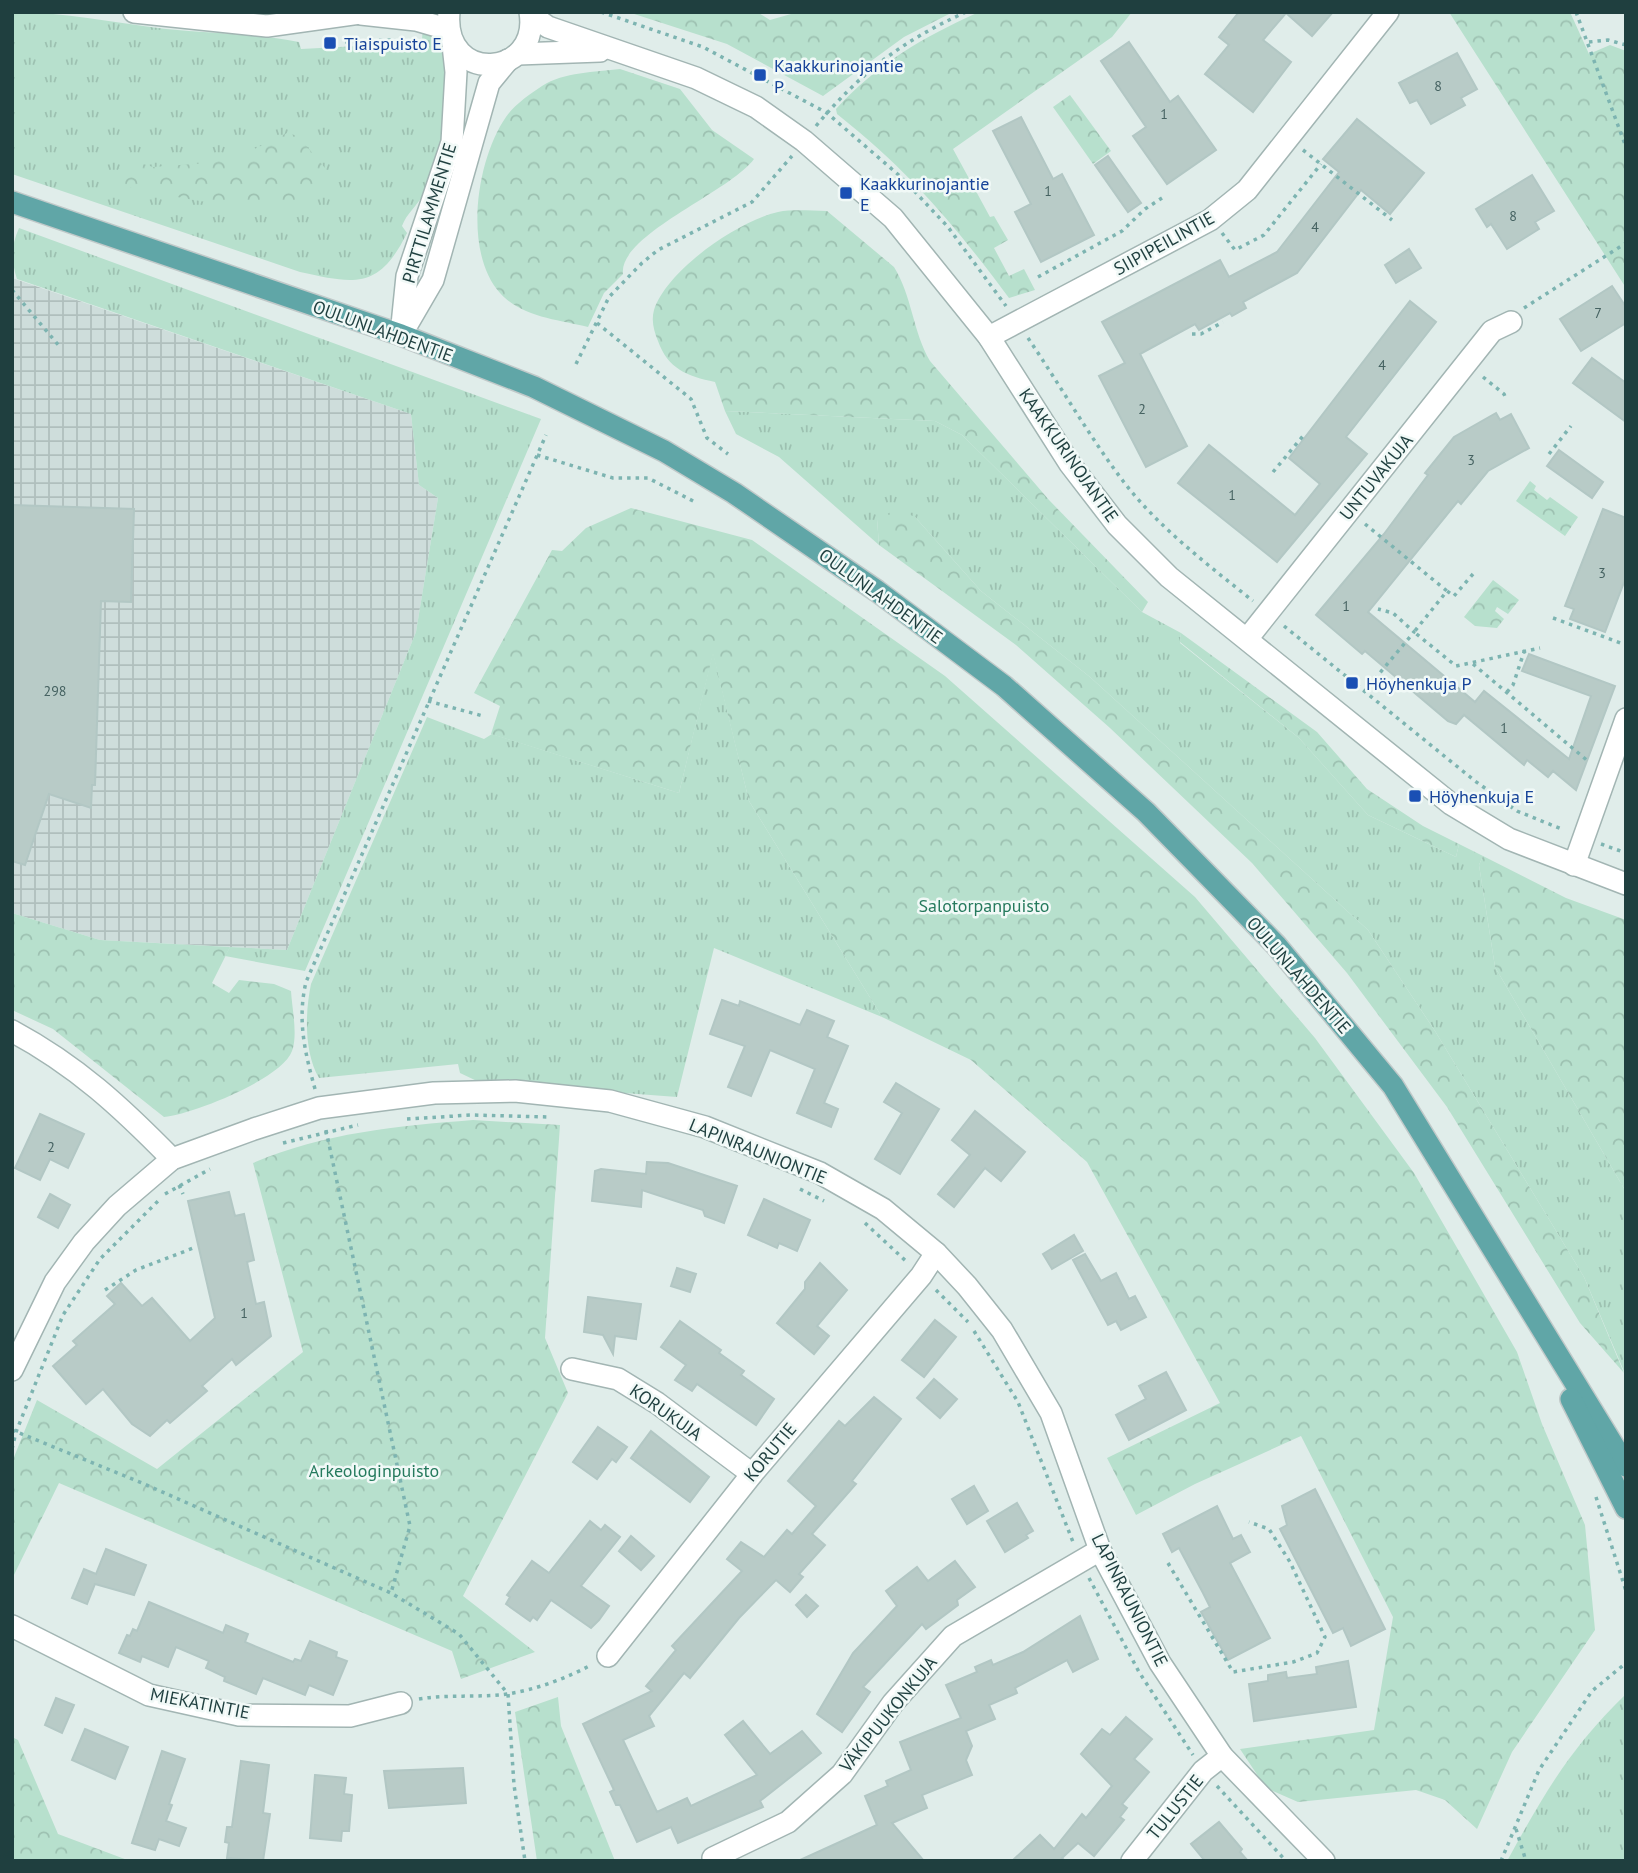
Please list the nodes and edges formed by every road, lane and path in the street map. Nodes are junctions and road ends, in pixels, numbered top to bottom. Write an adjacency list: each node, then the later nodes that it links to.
1 (134, 12): 6 (street, KAAKKURINOJANTIE)
2 (601, 12): 13 (path)
3 (966, 12): 13 (path)
4 (1388, 12): 25 (street, SIIPIPEILINTIE)
5 (1576, 12): 9 (path)
6 (364, 13): 8 (street, KAAKKURINOJANTIE)
7 (531, 13): 11 (street, KAAKKURINOJANTIE); 12 (street, PIRTTILAMMENTIE)
8 (449, 29): 12 (street, KAAKKURINOJANTIE); 30 (street, PIRTTILAMMENTIE)
9 (1589, 42): 10 (path); 16 (path)
10 (1626, 45)
11 (610, 50): 12 (street, KAAKKURINOJANTIE); 14 (street, KAAKKURINOJANTIE)
12 (513, 57): 30 (street, PIRTTILAMMENTIE)
13 (827, 113): 14 (path); 25 (path)
14 (804, 141): 28 (path); 31 (street, KAAKKURINOJANTIE)
15 (1301, 147): 17 (path)
16 (1626, 147)
17 (1321, 164): 20 (path); 21 (path)
18 (1162, 198): 23 (path)
19 (12, 202): 30 (main road, OULUNLAHDENTIE)
20 (1392, 220)
21 (1221, 231)
22 (1626, 243): 27 (path)
23 (1038, 277)
24 (12, 290): 32 (path)
25 (1012, 311): 31 (street, SIIPIPEILINTIE); 48 (path)
26 (1223, 322): 29 (path)
27 (1511, 322): 44 (street, UNTUVAKUJA)
28 (597, 323): 33 (path); 39 (path)
29 (1192, 334)
30 (401, 335): 84 (main road, OULUNLAHDENTIE)
31 (989, 337): 51 (street, KAAKKURINOJANTIE)
32 (60, 347)
33 (576, 364)
34 (1483, 377): 35 (path)
35 (1506, 399)
36 (1571, 426): 40 (path)
37 (546, 435): 41 (path)
38 (1303, 436): 42 (path)
39 (728, 454)
40 (1549, 454)
41 (537, 455): 43 (path); 58 (path)
42 (1273, 472)
43 (697, 503)
44 (1349, 511): 46 (path); 48 (street, UNTUVAKUJA)
45 (1474, 574): 46 (path)
46 (1447, 591): 50 (path)
47 (1378, 609): 50 (path)
48 (1268, 613): 51 (street, UNTUVAKUJA); 56 (path)
49 (1553, 618): 52 (path)
50 (1414, 632): 55 (path); 56 (path)
51 (1247, 639): 64 (street, KAAKKURINOJANTIE)
52 (1626, 645)
53 (1540, 648): 54 (path)
54 (1525, 649): 55 (path); 57 (path)
55 (1474, 664): 57 (path)
56 (1364, 692): 62 (path)
57 (1507, 692): 61 (path)
58 (428, 701): 59 (path); 67 (path)
59 (483, 716)
60 (1626, 719): 61 (street)
61 (1606, 774): 62 (street)
62 (1583, 837): 63 (path); 64 (street)
63 (1626, 853)
64 (1574, 865): 65 (street, KAAKKURINOJANTIE)
65 (1626, 884)
66 (12, 1031): 73 (street)
67 (319, 1108): 71 (path); 73 (street, LAPINRAUNIONTIE); 81 (street, LAPINRAUNIONTIE)
68 (552, 1117): 69 (path)
69 (397, 1120)
70 (361, 1125): 71 (path)
71 (326, 1132): 72 (path); 98 (path)
72 (276, 1145)
73 (172, 1159): 86 (street)
74 (214, 1167): 75 (path)
75 (179, 1185): 77 (path); 87 (path)
76 (794, 1186): 78 (path)
77 (183, 1194)
78 (827, 1203)
79 (860, 1220): 82 (path)
80 (197, 1247): 83 (path)
81 (936, 1253): 82 (street, KORUTIE); 94 (street, LAPINRAUNIONTIE)
82 (921, 1276): 90 (street, KORUTIE); 95 (path)
83 (105, 1290)
84 (1524, 1295): 89 (main road, OULUNLAHDENTIE); 92 (main road, OULUNLAHDENTIE)
85 (572, 1369): 90 (street, KORUKUJA)
86 (12, 1370)
87 (14, 1431): 88 (path); 98 (path)
88 (12, 1449)
89 (1626, 1466)
90 (752, 1474): 100 (street, KORUTIE)
91 (1593, 1488): 97 (path)
92 (1626, 1508)
93 (1249, 1522): 96 (path)
94 (1100, 1550): 95 (street, VÄKIPUUKONKUJA); 104 (street, LAPINRAUNIONTIE)
95 (1081, 1562): 105 (path); 107 (street, VÄKIPUUKONKUJA)
96 (1168, 1563)
97 (1626, 1591)
98 (391, 1593): 102 (path)
99 (12, 1626): 103 (street, MIEKATINTIE)
100 (608, 1656): 102 (path)
101 (1626, 1663): 106 (path)
102 (508, 1694): 103 (path); 108 (path)
103 (401, 1703)
104 (1222, 1756): 105 (street, TULUSTIE); 111 (street, LAPINRAUNIONTIE)
105 (1203, 1771): 109 (street, TULUSTIE); 110 (path)
106 (1515, 1827): 112 (path); 113 (path)
107 (713, 1858)
108 (525, 1861)
109 (1132, 1861)
110 (1286, 1861)
111 (1324, 1861)
112 (1501, 1861)
113 (1526, 1861)

